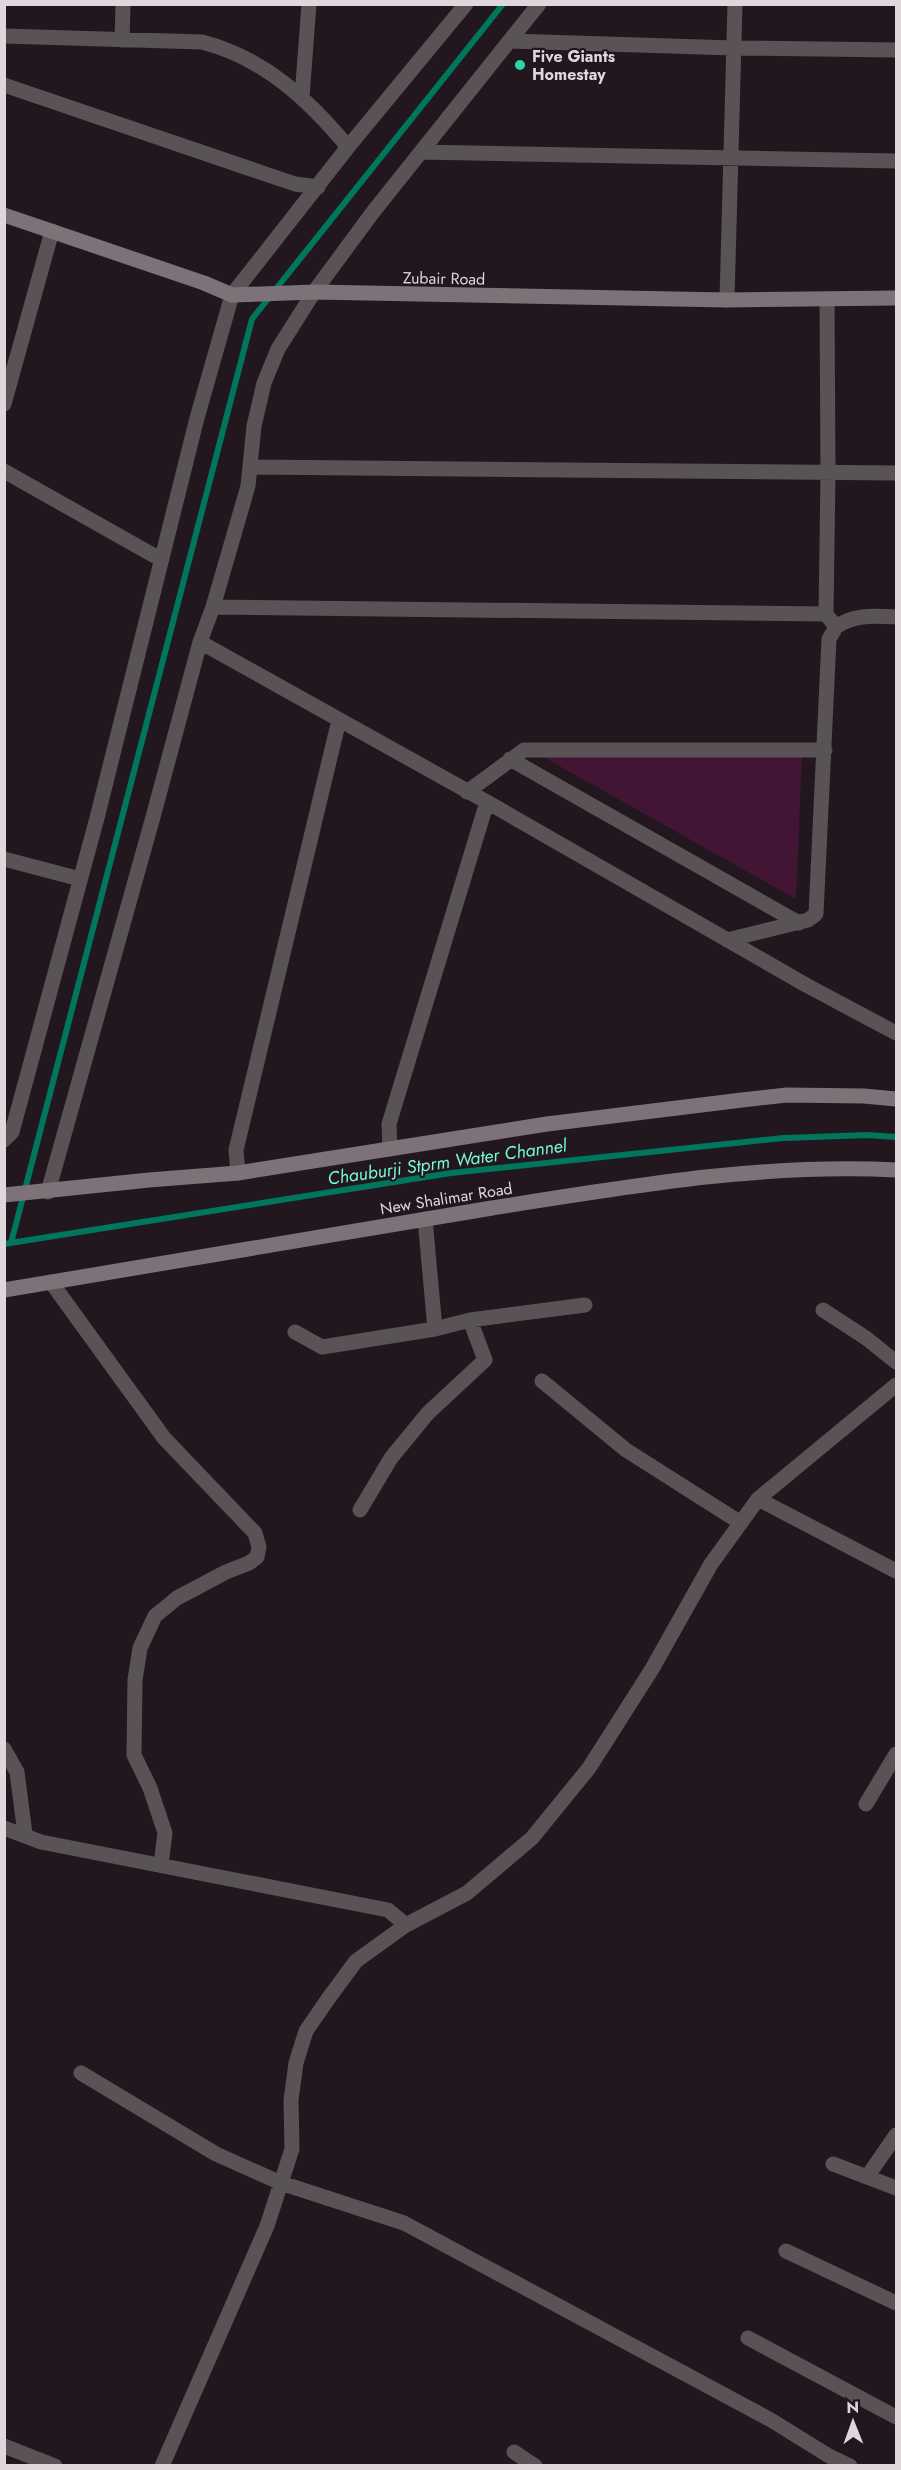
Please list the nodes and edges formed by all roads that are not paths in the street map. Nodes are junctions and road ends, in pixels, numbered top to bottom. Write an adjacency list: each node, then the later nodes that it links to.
1 (123, 4): 7 (street)
2 (309, 4): 12 (street)
3 (466, 4): 13 (street)
4 (539, 4): 8 (street)
5 (735, 4): 9 (street)
6 (4, 36): 7 (street)
7 (122, 40): 12 (street)
8 (510, 42): 9 (street); 14 (street)
9 (734, 48): 10 (street); 15 (street)
10 (897, 50)
11 (4, 85): 17 (street)
12 (302, 97): 13 (street)
13 (348, 147): 17 (street)
14 (421, 152): 15 (street); 20 (street)
15 (731, 159): 16 (street); 24 (street)
16 (897, 161)
17 (318, 187): 21 (street)
18 (4, 215): 19 (street, Zubair Road)
19 (52, 231): 21 (street, Zubair Road); 25 (street)
20 (309, 292): 21 (street, Zubair Road); 24 (street, Zubair Road); 26 (street)
21 (232, 295): 30 (street)
22 (897, 298): 23 (street, Zubair Road)
23 (827, 299): 24 (street, Zubair Road); 28 (street)
24 (727, 300)
25 (4, 404)
26 (251, 467): 28 (street); 31 (street)
27 (4, 471): 30 (street)
28 (828, 473): 29 (street); 32 (street)
29 (897, 473)
30 (160, 559): 42 (street)
31 (213, 607): 32 (street); 35 (street)
32 (826, 614): 34 (street)
33 (897, 617): 34 (street)
34 (836, 627): 37 (street)
35 (200, 642): 36 (street); 51 (street)
36 (339, 720): 39 (street); 50 (street)
37 (825, 750): 38 (street); 43 (street)
38 (510, 759): 39 (street); 43 (street)
39 (467, 792): 40 (street)
40 (487, 802): 44 (street); 48 (street)
41 (4, 859): 42 (street)
42 (80, 879): 47 (street)
43 (799, 923): 44 (street)
44 (728, 940): 45 (street)
45 (897, 1033)
46 (897, 1099): 48 (street)
47 (4, 1140)
48 (390, 1149): 50 (street)
49 (897, 1170): 53 (street, New Shalimar Road)
50 (238, 1173): 51 (street)
51 (43, 1192): 52 (street)
52 (4, 1195)
53 (425, 1219): 54 (street, New Shalimar Road); 59 (street)
54 (51, 1282): 55 (street, New Shalimar Road); 73 (street)
55 (4, 1290)
56 (585, 1305): 58 (street)
57 (823, 1310): 61 (street)
58 (470, 1320): 59 (street); 65 (street)
59 (435, 1329): 60 (street)
60 (295, 1332)
61 (897, 1362)
62 (542, 1381): 66 (street)
63 (897, 1385): 64 (street)
64 (758, 1499): 66 (street); 67 (street)
65 (360, 1510)
66 (741, 1523): 74 (street)
67 (897, 1571)
68 (4, 1749): 72 (street)
69 (897, 1754): 70 (street)
70 (866, 1804)
71 (4, 1828): 72 (street)
72 (25, 1834): 73 (street)
73 (160, 1864): 74 (street)
74 (406, 1925): 79 (street)
75 (81, 2073): 79 (street)
76 (897, 2135): 78 (street)
77 (833, 2164): 78 (street)
78 (867, 2177): 80 (street)
79 (281, 2183): 88 (street); 90 (street)
80 (897, 2188)
81 (786, 2251): 82 (street)
82 (897, 2303)
83 (748, 2338): 84 (street)
84 (897, 2417)
85 (4, 2446): 87 (street)
86 (514, 2452): 89 (street)
87 (55, 2466)
88 (162, 2466)
89 (536, 2466)
90 (850, 2466)

